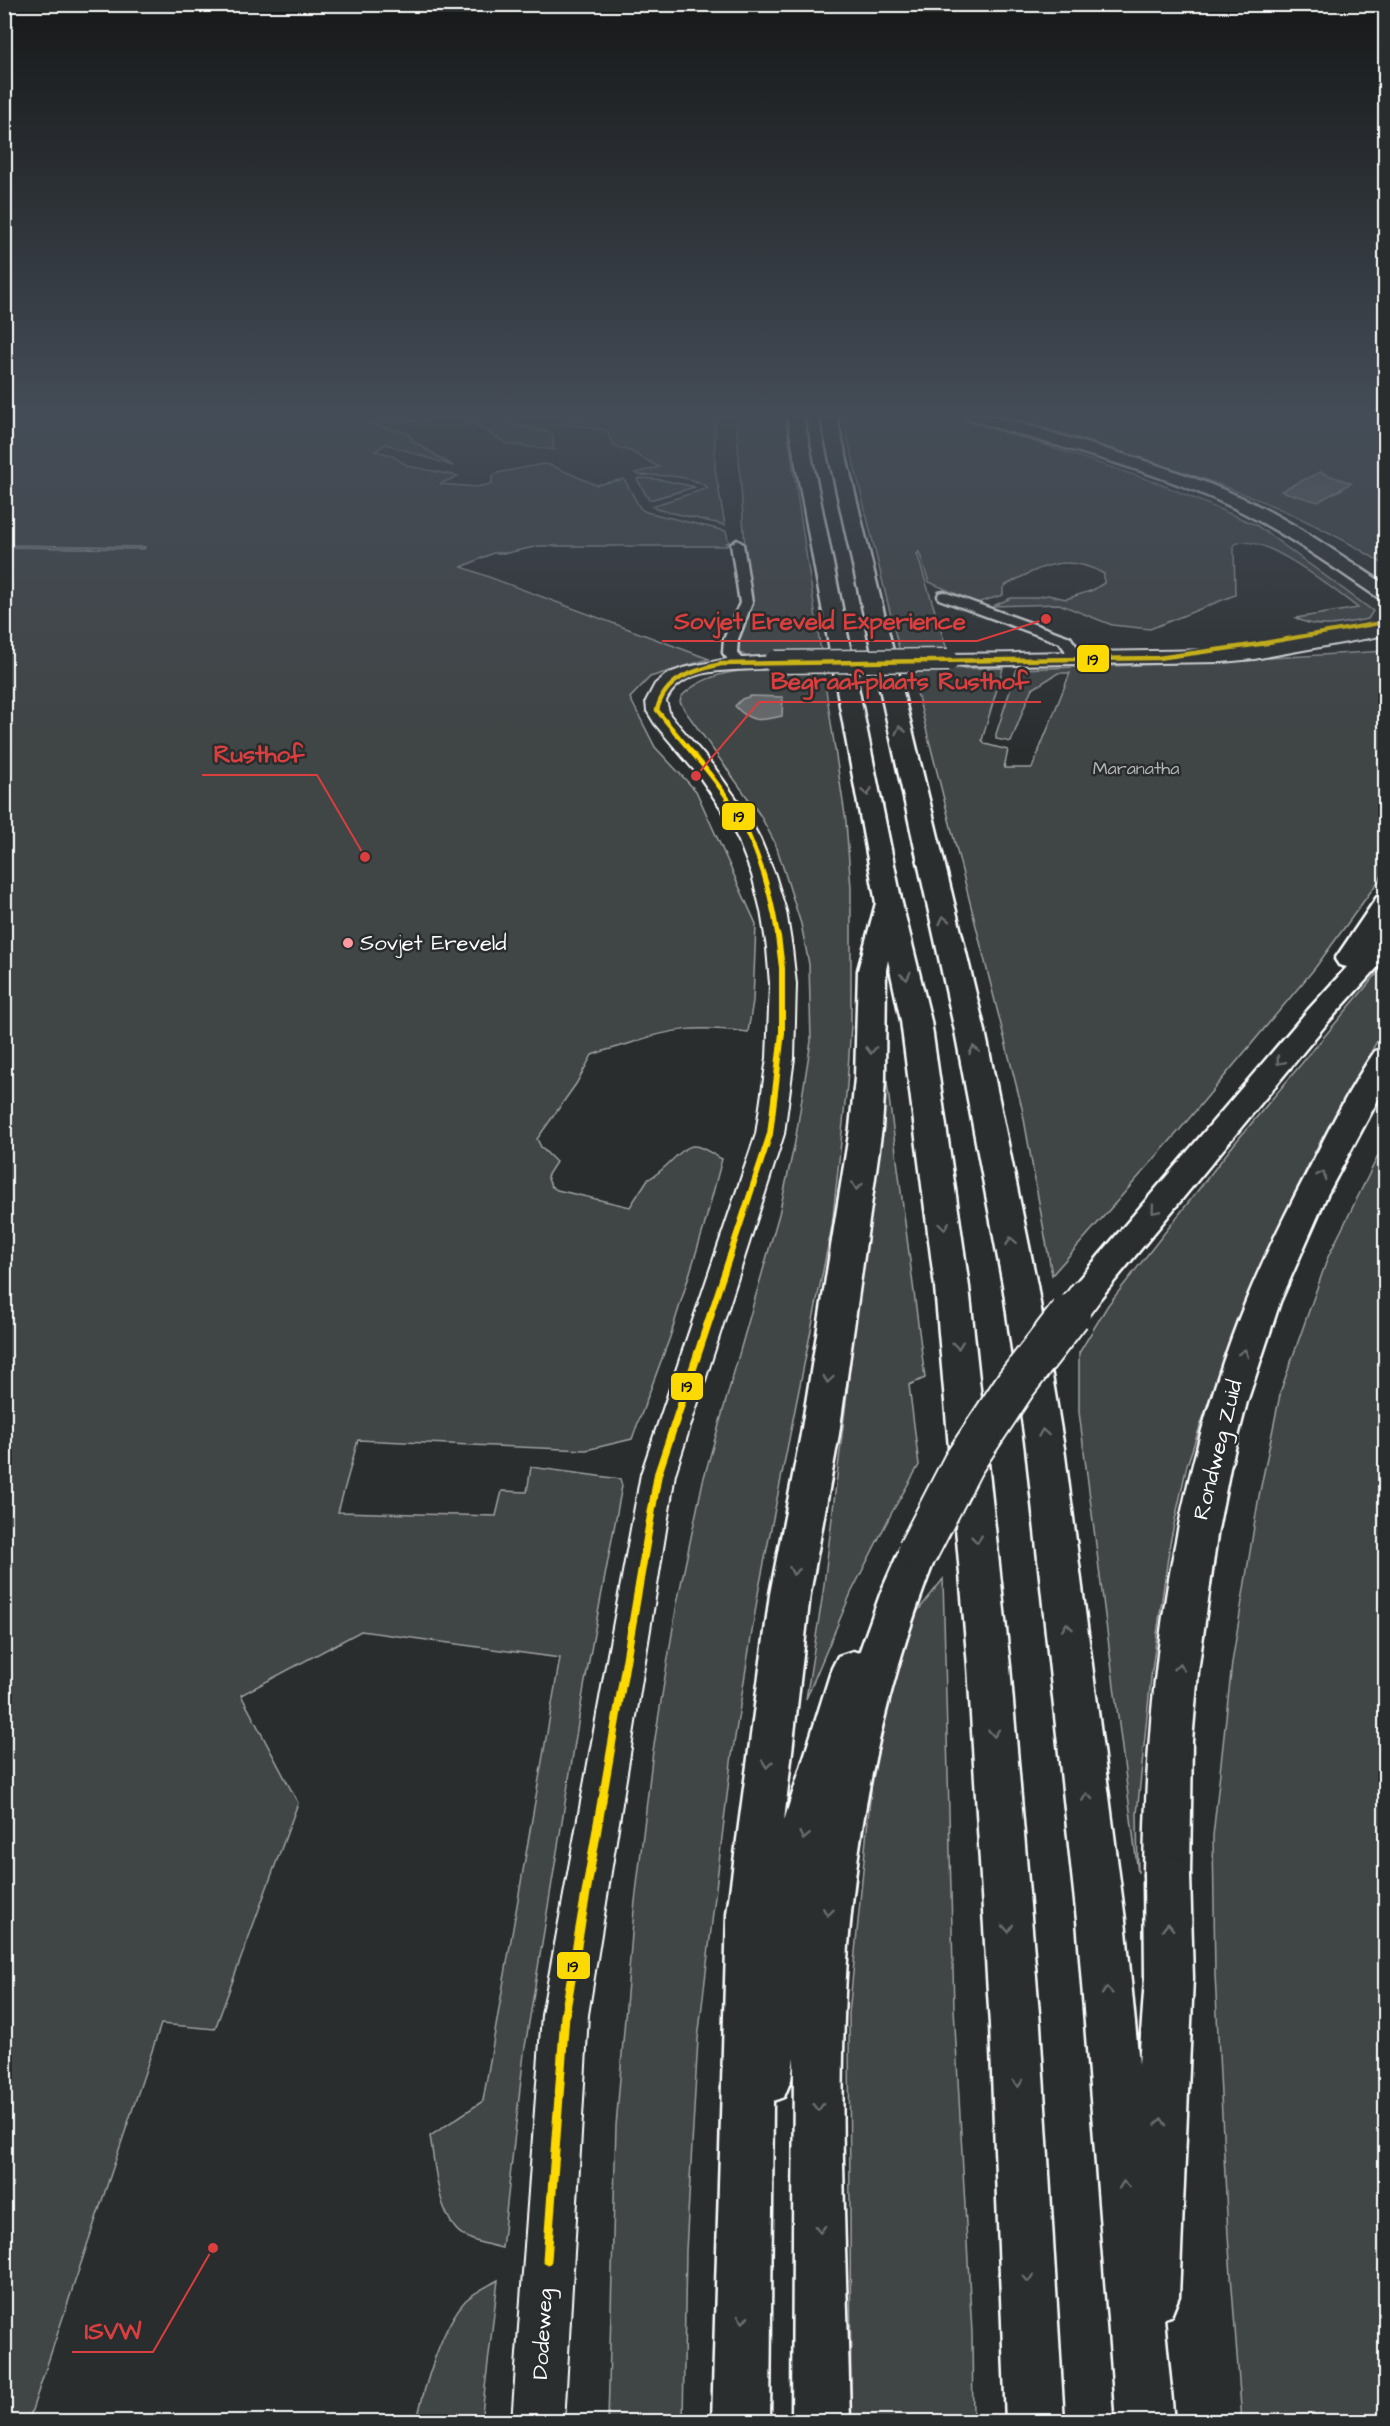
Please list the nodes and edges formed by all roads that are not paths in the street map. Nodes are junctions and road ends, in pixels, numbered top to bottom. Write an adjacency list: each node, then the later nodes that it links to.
1 (816, 528): 14 (main road, one-way to 14)
2 (854, 528): 22 (main road, one-way to 2)
3 (1283, 528): 7 (main road)
4 (1308, 528): 6 (main road)
5 (737, 544): 13 (street)
6 (1386, 574)
7 (1386, 594)
8 (945, 596): 12 (street)
9 (1386, 622): 11 (street, Dodeweg)
10 (1386, 629): 11 (street, Dodeweg)
11 (1158, 658): 12 (street, Dodeweg)
12 (1079, 660): 13 (street, Dodeweg, bridge)
13 (738, 663): 23 (street, Dodeweg)
14 (888, 899): 21 (main road, one-way to 21); 26 (main road, one-way to 26)
15 (1386, 903): 17 (main road)
16 (1386, 941): 17 (main road)
17 (1318, 1016): 20 (main road, one-way to 20, bridge)
18 (1386, 1057): 19 (main road, Rondweg Zuid)
19 (1373, 1089): 22 (main road, Rondweg Zuid, one-way to 19)
20 (918, 1551): 21 (main road, one-way to 21); 25 (main road, one-way to 25)
21 (744, 2261): 24 (main road, one-way to 24)
22 (1144, 2416)
23 (538, 2421)
24 (741, 2421)
25 (821, 2421)
26 (1035, 2421)

